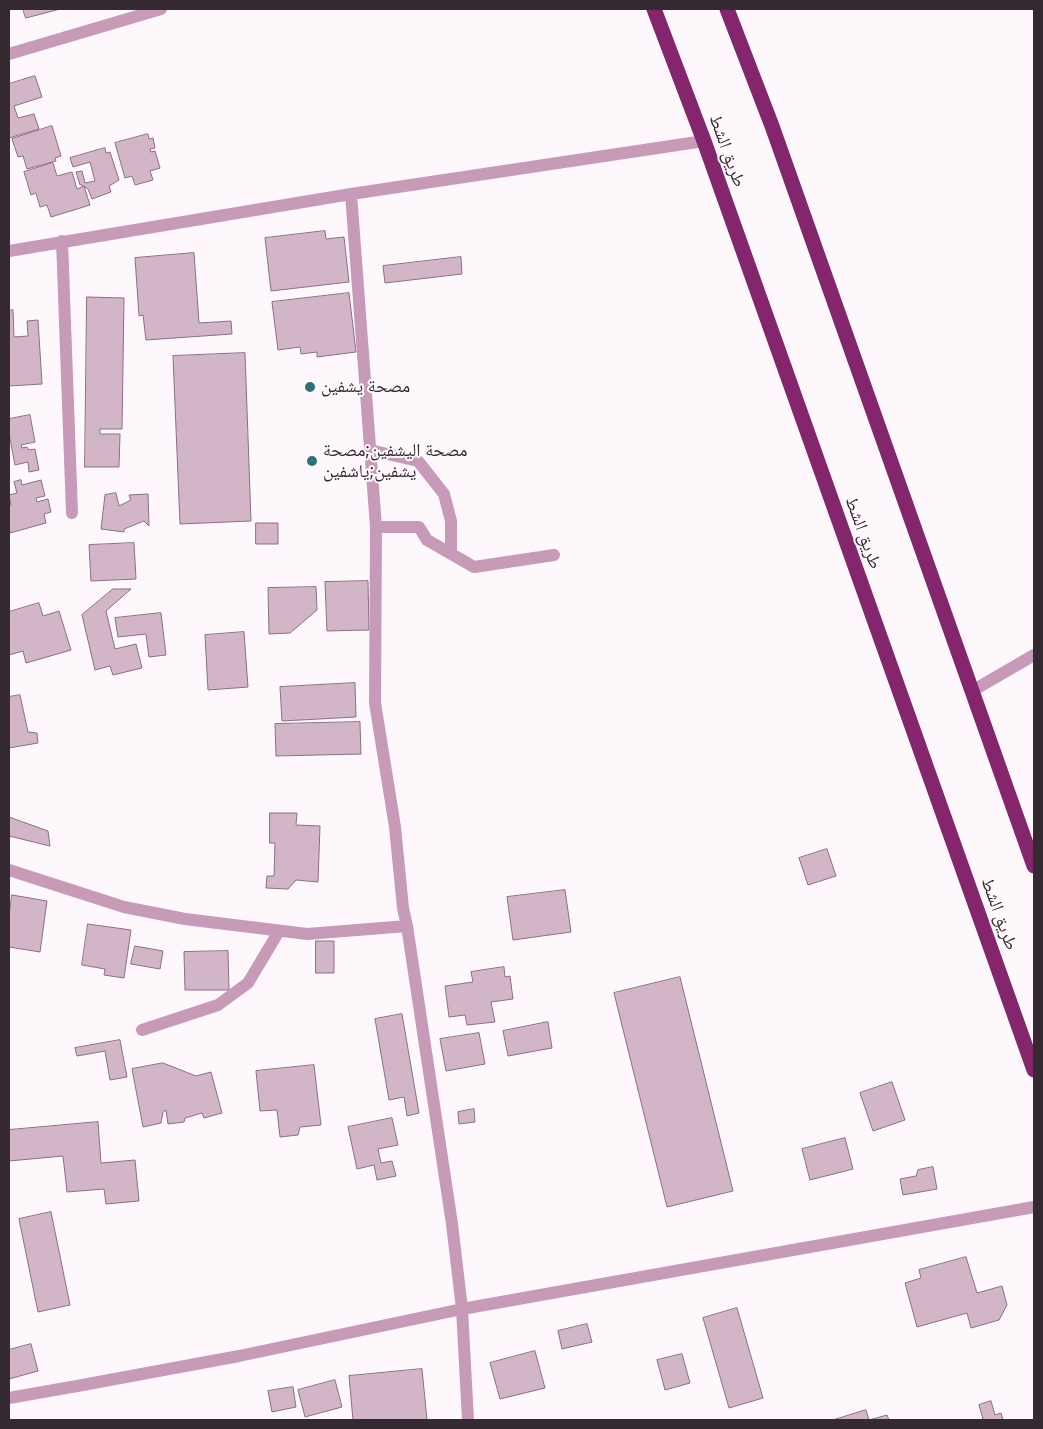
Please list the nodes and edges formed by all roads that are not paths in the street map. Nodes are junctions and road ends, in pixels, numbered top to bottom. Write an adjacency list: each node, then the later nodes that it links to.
1 (161, 9): 4 (street)
2 (654, 9): 5 (highway, طريق الشط)
3 (727, 9): 15 (highway)
4 (9, 54)
5 (704, 141): 6 (street); 21 (highway, طريق الشط)
6 (351, 194): 7 (street); 9 (street)
7 (62, 241): 8 (street); 10 (street)
8 (9, 251)
9 (370, 450): 11 (street); 12 (street)
10 (72, 513)
11 (376, 527): 12 (street); 18 (street)
12 (451, 554): 13 (street)
13 (554, 555)
14 (1034, 655): 15 (street)
15 (972, 691): 16 (highway)
16 (1034, 866)
17 (9, 870): 19 (street)
18 (407, 926): 19 (street); 23 (street)
19 (279, 931): 20 (street)
20 (142, 1030)
21 (1034, 1070)
22 (1034, 1206): 23 (street)
23 (462, 1309): 24 (street); 25 (street)
24 (9, 1398)
25 (468, 1420)

